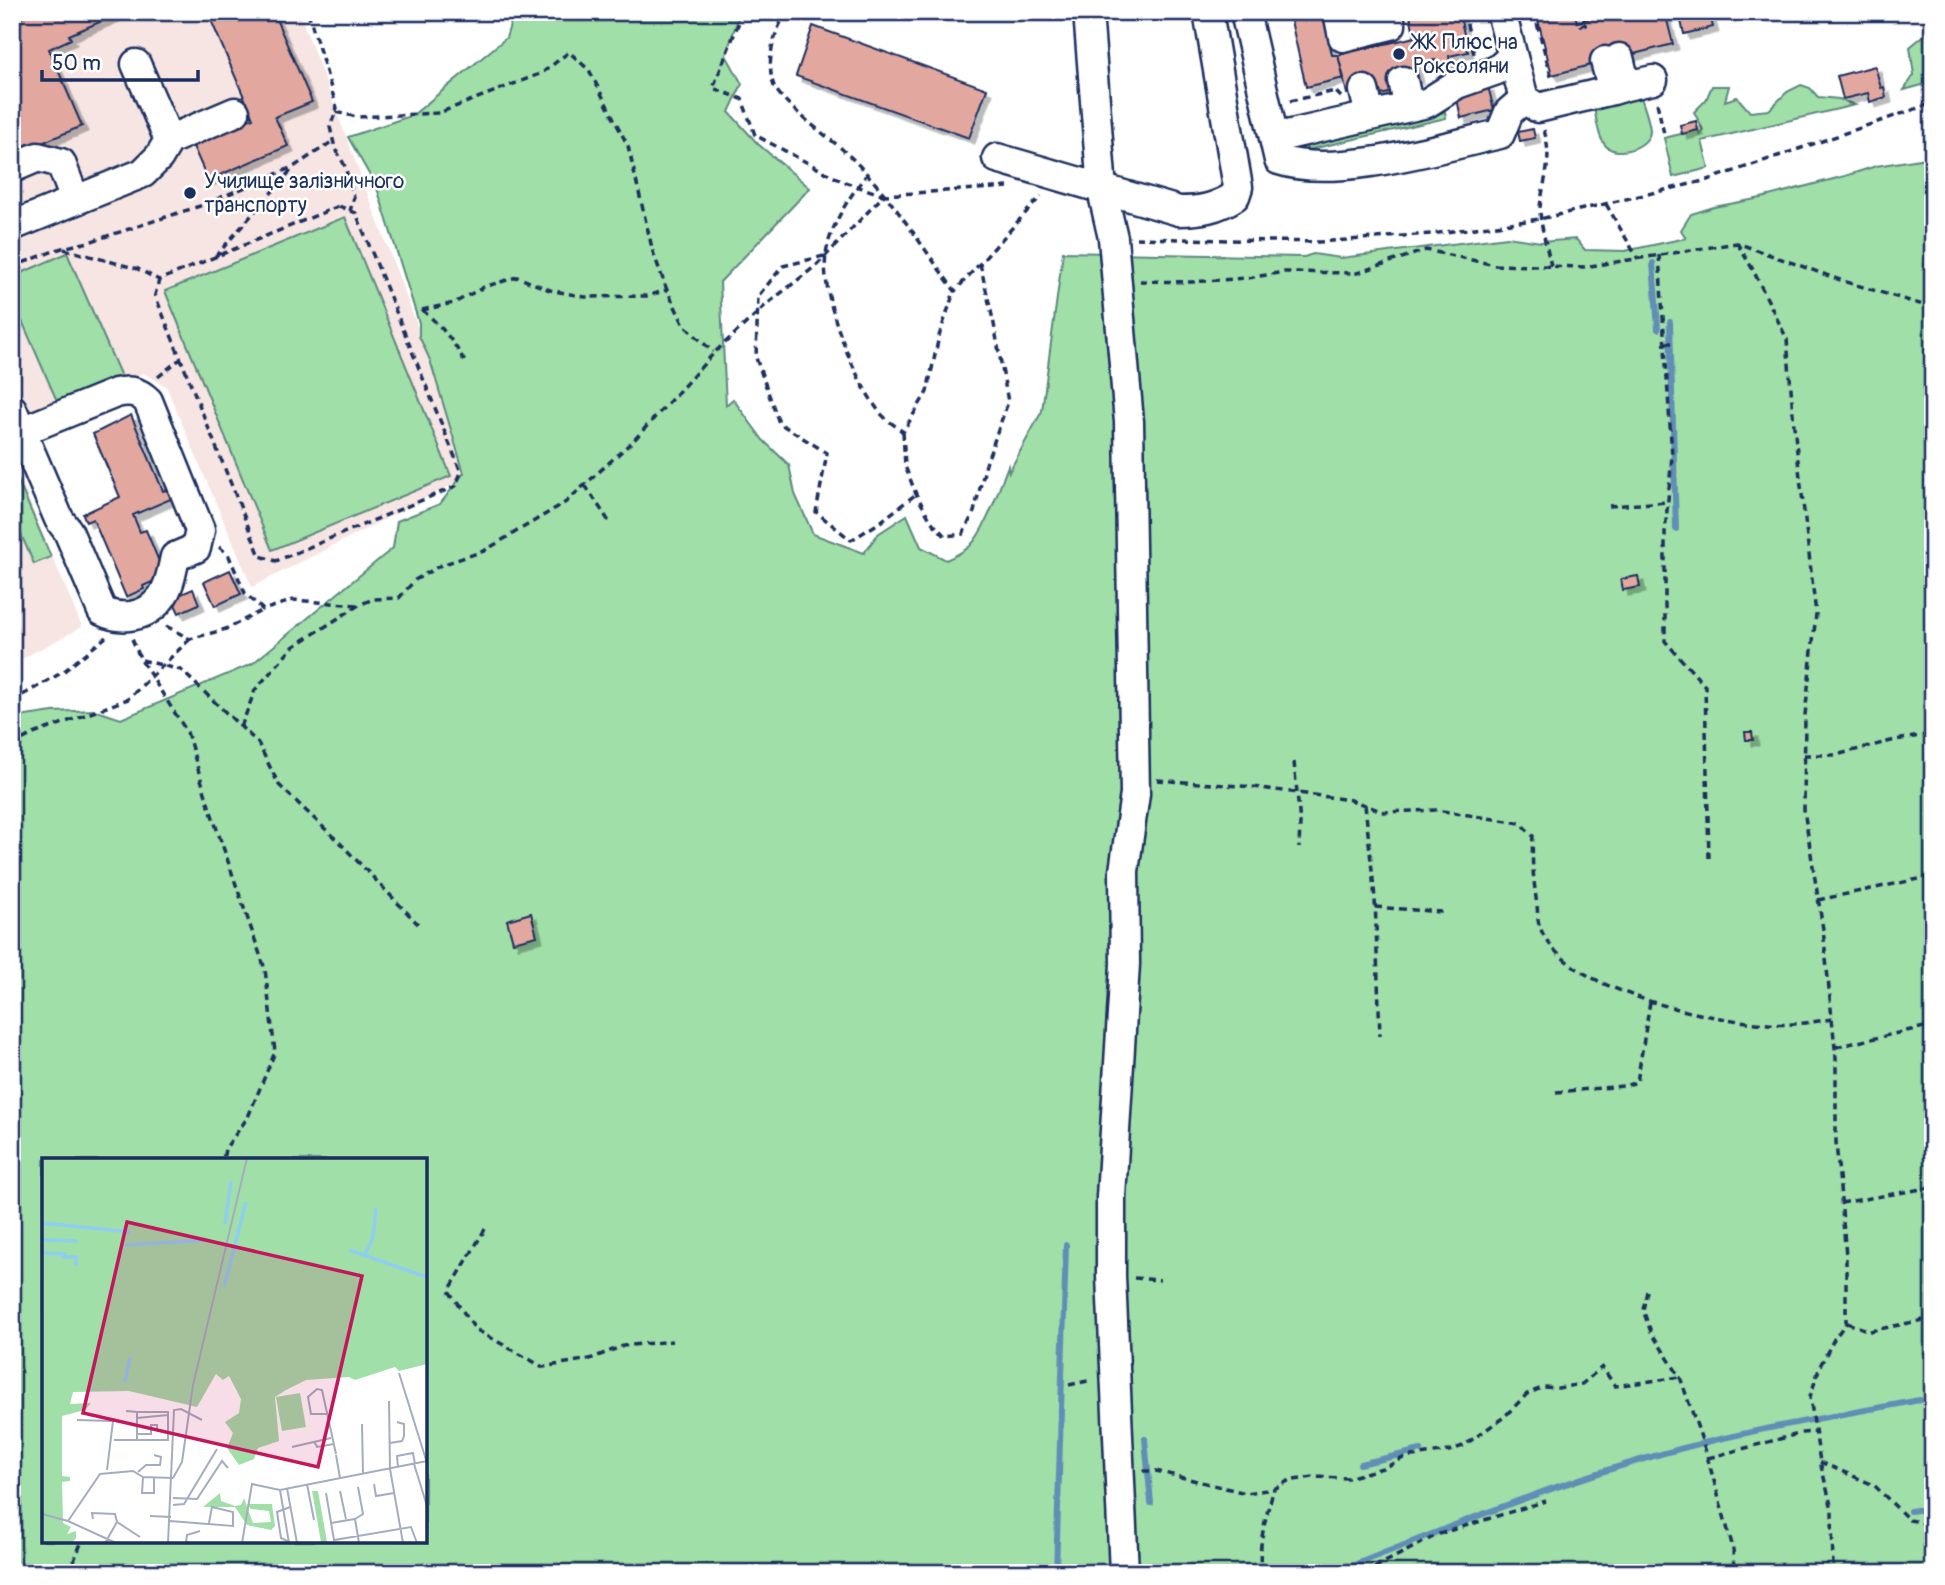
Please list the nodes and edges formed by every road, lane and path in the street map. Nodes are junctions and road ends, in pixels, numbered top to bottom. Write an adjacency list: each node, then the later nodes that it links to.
1 (308, 12): 23 (path)
2 (743, 12): 33 (path)
3 (787, 12): 31 (path)
4 (1088, 12): 35 (lane)
5 (1208, 12): 35 (lane)
6 (1245, 12): 24 (lane)
7 (1338, 12): 8 (lane)
8 (1388, 12)
9 (1464, 12): 16 (path)
10 (1501, 12): 14 (lane)
11 (1534, 12): 18 (path)
12 (1583, 12): 13 (path)
13 (1586, 23)
14 (1512, 57): 21 (lane); 24 (lane)
15 (1612, 60): 19 (lane)
16 (1476, 61)
17 (136, 64): 26 (lane)
18 (1552, 80)
19 (1636, 84): 21 (lane); 25 (path)
20 (1933, 103): 38 (path)
21 (1531, 104): 24 (lane); 40 (path)
22 (235, 112): 26 (lane)
23 (336, 112): 27 (path); 54 (path)
24 (1274, 138)
25 (1665, 138)
26 (169, 141): 37 (lane)
27 (333, 141): 29 (path); 39 (path)
28 (997, 159): 32 (lane)
29 (295, 166): 44 (path); 47 (path)
30 (12, 168): 37 (lane)
31 (868, 173): 33 (path); 36 (path)
32 (1059, 177): 35 (lane); 49 (path)
33 (857, 186): 36 (path); 46 (path)
34 (1017, 187): 36 (path)
35 (1102, 189): 42 (lane)
36 (884, 195): 46 (path); 55 (path)
37 (75, 200): 41 (lane)
38 (1606, 204): 40 (path); 48 (path)
39 (350, 211): 47 (path); 60 (path)
40 (1542, 219): 42 (path); 50 (path)
41 (12, 226)
42 (1113, 238): 53 (lane)
43 (1737, 243): 45 (path); 56 (path); 82 (path)
44 (62, 248): 51 (path); 52 (path)
45 (1659, 255): 48 (path); 57 (path)
46 (826, 256): 59 (path); 64 (path); 66 (path)
47 (215, 257): 52 (path)
48 (1638, 259): 50 (path)
49 (980, 264): 55 (path); 66 (path)
50 (1551, 266): 53 (path)
51 (12, 267)
52 (159, 280): 60 (path)
53 (1116, 281): 84 (lane)
54 (667, 290): 59 (path); 61 (path)
55 (955, 291): 64 (path)
56 (1933, 308)
57 (1665, 343): 58 (path); 67 (path)
58 (1677, 343)
59 (713, 353): 65 (path)
60 (180, 359): 62 (path)
61 (466, 364)
62 (141, 393): 63 (lane); 70 (lane)
63 (17, 420): 73 (lane)
64 (902, 432): 66 (path)
65 (585, 485): 69 (path); 71 (path)
66 (916, 494)
67 (1668, 502): 68 (path); 88 (path)
68 (1609, 506)
69 (610, 523)
70 (199, 536): 72 (path); 73 (lane)
71 (359, 605): 72 (path); 79 (path)
72 (262, 610): 74 (path)
73 (136, 618): 74 (path); 75 (path); 78 (path)
74 (190, 639): 76 (path)
75 (141, 660): 76 (path); 77 (path)
76 (164, 665): 77 (path); 79 (path)
77 (152, 675): 81 (path); 100 (path)
78 (12, 701)
79 (241, 727): 93 (path)
80 (1933, 734): 82 (path)
81 (12, 745)
82 (1804, 755): 90 (path)
83 (1294, 762): 85 (path)
84 (1134, 780): 85 (path); 118 (lane)
85 (1297, 794): 86 (path); 87 (path)
86 (1365, 805): 91 (path); 94 (path)
87 (1299, 848)
88 (1709, 860)
89 (1933, 876): 90 (path)
90 (1818, 900): 95 (path)
91 (1375, 906): 92 (path); 97 (path)
92 (1443, 912)
93 (418, 924)
94 (1650, 1002): 95 (path); 99 (path)
95 (1832, 1019): 98 (path)
96 (1933, 1025): 98 (path)
97 (1380, 1036)
98 (1835, 1047): 102 (path)
99 (1556, 1093)
100 (223, 1158)
101 (1928, 1188): 102 (path)
102 (1841, 1203): 106 (path)
103 (485, 1229): 107 (path)
104 (1647, 1291): 108 (path)
105 (1933, 1318): 106 (path)
106 (1846, 1323): 109 (path)
107 (672, 1342)
108 (1680, 1377): 110 (path); 113 (path)
109 (1816, 1432): 110 (path); 111 (path)
110 (1708, 1458): 121 (path)
111 (1820, 1462): 115 (path); 122 (path)
112 (1142, 1471): 113 (path)
113 (1274, 1489): 119 (path)
114 (1546, 1501): 120 (path)
115 (1933, 1524)
116 (81, 1543): 117 (path)
117 (69, 1573)
118 (1124, 1573)
119 (1262, 1573)
120 (1364, 1573)
121 (1734, 1573)
122 (1833, 1573)

